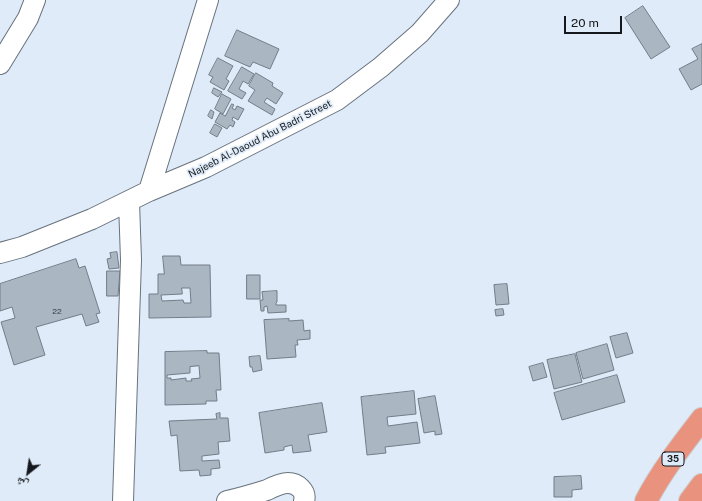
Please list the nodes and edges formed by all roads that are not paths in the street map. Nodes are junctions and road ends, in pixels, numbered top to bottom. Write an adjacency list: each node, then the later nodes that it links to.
1 (35, 0): 4 (street)
2 (208, 0): 5 (street)
3 (449, 0): 5 (street, Najeeb Al-Daoud Abu Badri Street)
4 (0, 64)
5 (149, 191): 6 (street, Najeeb Al-Daoud Abu Badri Street)
6 (129, 202): 7 (street, Najeeb Al-Daoud Abu Badri Street); 10 (street)
7 (0, 253)
8 (702, 419): 13 (highway, 35)
9 (702, 485): 14 (highway)
10 (123, 501)
11 (227, 501): 12 (street)
12 (304, 501)
13 (646, 501)
14 (690, 501)

